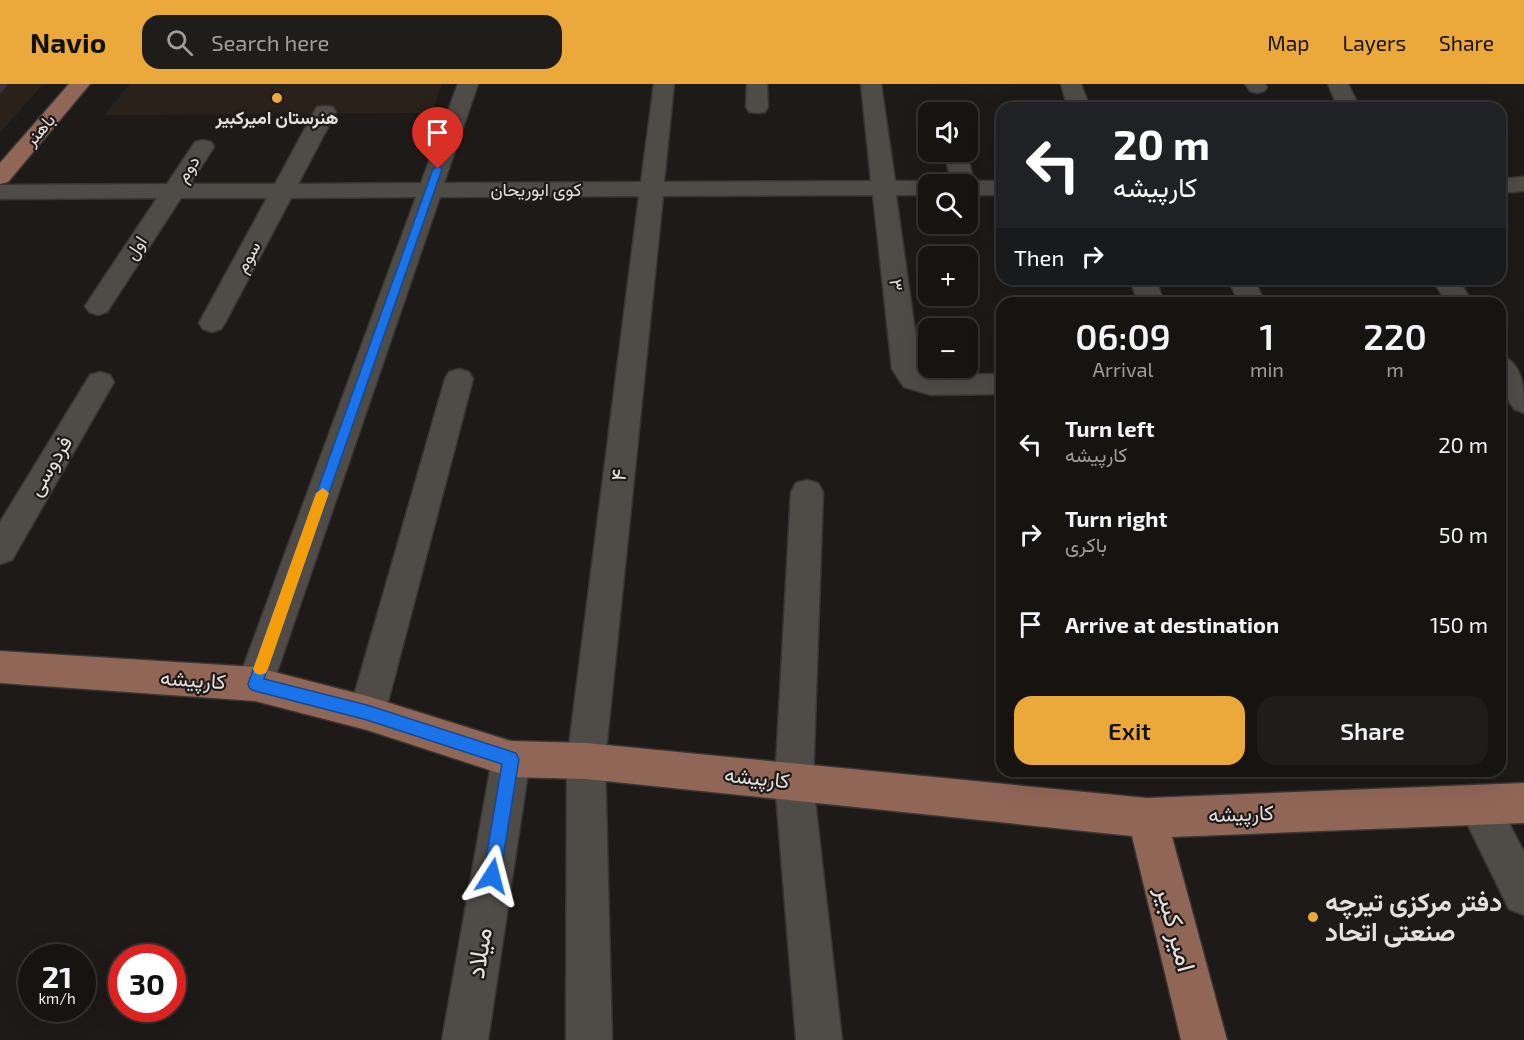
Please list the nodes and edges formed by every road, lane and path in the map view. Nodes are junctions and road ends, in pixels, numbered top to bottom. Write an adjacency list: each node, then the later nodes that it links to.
1 (80, 84): 13 (main road, باهنر)
2 (468, 84): 21 (street)
3 (664, 84): 20 (street, ۴)
4 (757, 84): 10 (street)
5 (871, 84): 16 (street, ۳)
6 (1071, 84): 8 (street)
7 (1338, 84): 9 (street)
8 (1077, 102)
9 (1346, 102)
10 (757, 107)
11 (325, 112): 23 (street, سوم)
12 (203, 147): 22 (street, دوم)
13 (0, 177)
14 (1524, 184): 15 (street)
15 (1506, 186)
16 (884, 188): 17 (street, کوی ابوریحان); 20 (street, کوی ابوریحان); 30 (street, ۳)
17 (918, 188)
18 (978, 188): 19 (street)
19 (996, 188)
20 (652, 189): 21 (street, کوی ابوریحان); 38 (street, ۴)
21 (430, 190): 23 (street, کوی ابوریحان); 35 (street)
22 (173, 191): 23 (street, کوی ابوریحان); 24 (street, کوی ابوریحان); 25 (street, اول)
23 (284, 191): 26 (street, سوم)
24 (0, 192)
25 (98, 306)
26 (212, 323)
27 (1506, 374): 31 (street)
28 (459, 379): 36 (street)
29 (100, 382): 33 (street, فردوسی)
30 (996, 384)
31 (1524, 402)
32 (807, 492): 39 (street)
33 (0, 550)
34 (0, 667): 35 (main road, کارپیشه)
35 (255, 684): 36 (main road, کارپیشه)
36 (367, 713): 37 (main road, کارپیشه)
37 (511, 759): 38 (main road, کارپیشه); 44 (street, میلاد)
38 (586, 761): 39 (main road, کارپیشه); 45 (street, ۴)
39 (794, 782): 42 (main road, کارپیشه); 46 (street)
40 (1524, 803): 41 (main road, کارپیشه)
41 (1478, 805): 42 (main road, کارپیشه); 43 (street)
42 (1147, 818): 47 (main road, امیر کبیر)
43 (1524, 894)
44 (465, 1040)
45 (589, 1040)
46 (819, 1040)
47 (1204, 1040)

